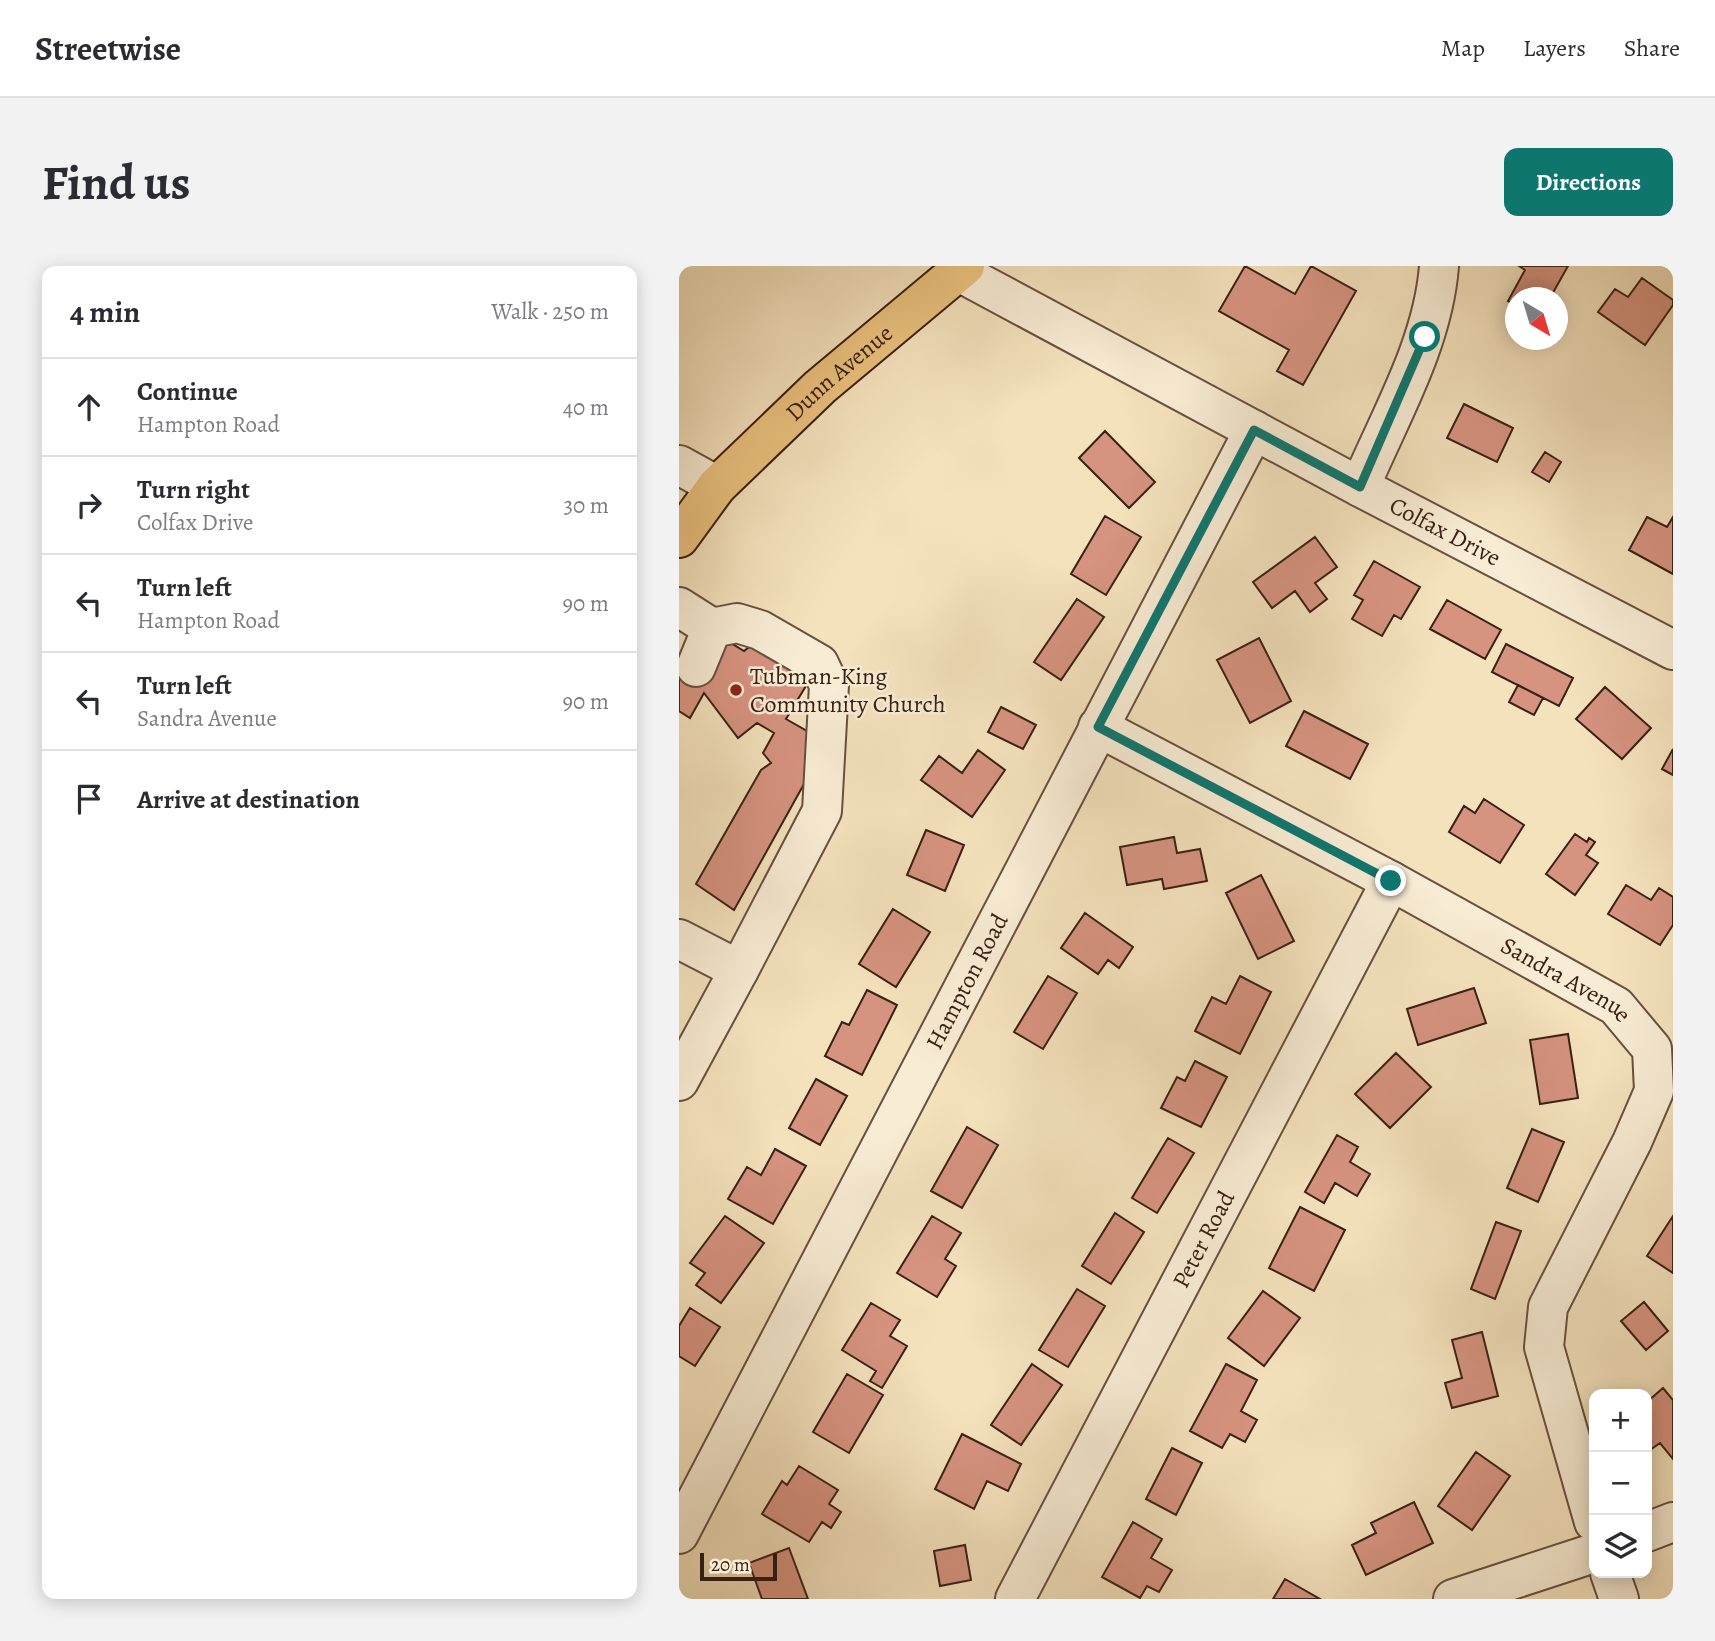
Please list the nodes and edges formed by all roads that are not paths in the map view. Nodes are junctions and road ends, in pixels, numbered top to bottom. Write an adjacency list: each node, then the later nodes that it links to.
1 (1439, 266): 6 (street)
2 (962, 269): 3 (street, Colfax Drive); 5 (main road, Dunn Avenue)
3 (1254, 430): 6 (street, Colfax Drive); 12 (street, Hampton Road)
4 (679, 465): 5 (street)
5 (717, 486): 7 (main road, Dunn Avenue)
6 (1360, 487): 10 (street, Colfax Drive)
7 (679, 538)
8 (679, 607): 9 (street)
9 (712, 628): 11 (street); 15 (street)
10 (1673, 650)
11 (696, 667)
12 (1098, 727): 13 (street, Sandra Avenue); 20 (street, Hampton Road)
13 (1391, 881): 17 (street, Sandra Avenue); 23 (street, Peter Road)
14 (679, 939): 15 (street)
15 (739, 970): 16 (street)
16 (679, 1082)
17 (1592, 1515)
18 (1673, 1522): 19 (street)
19 (1652, 1530)
20 (679, 1534)
21 (1589, 1555): 24 (street)
22 (1612, 1578): 25 (street)
23 (1015, 1599)
24 (1453, 1599)
25 (1619, 1599)

